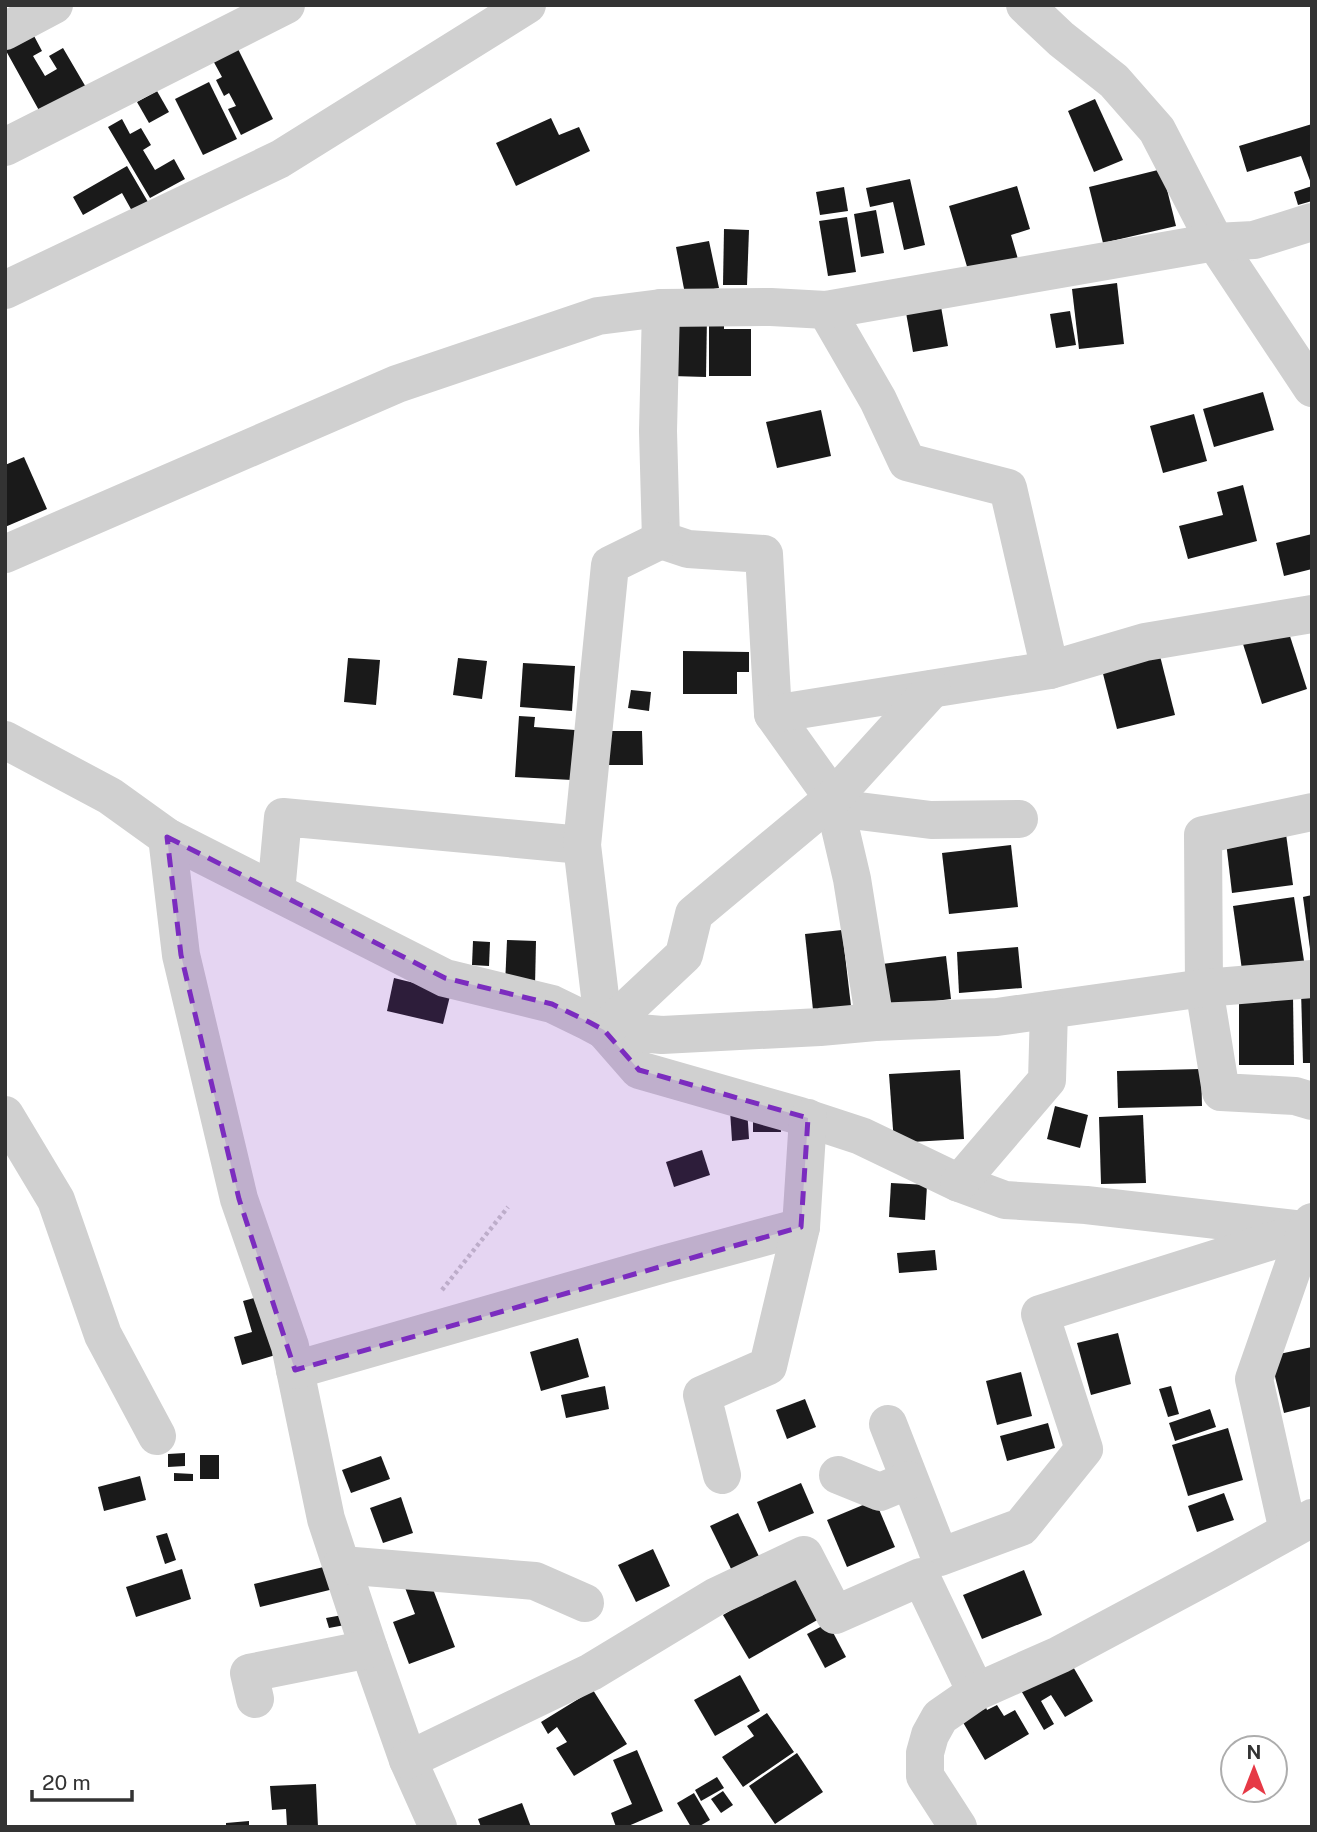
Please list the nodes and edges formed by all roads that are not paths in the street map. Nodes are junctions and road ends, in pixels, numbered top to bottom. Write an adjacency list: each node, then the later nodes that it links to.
1 (54, 5): 5 (street)
2 (286, 5): 6 (street)
3 (527, 5): 9 (street)
4 (1025, 5): 8 (street)
5 (5, 31)
6 (5, 146)
7 (1312, 222): 8 (street)
8 (1215, 242): 11 (street); 12 (street)
9 (5, 290)
10 (660, 308): 11 (street); 13 (street); 14 (street)
11 (826, 310): 16 (street)
12 (1312, 388)
13 (660, 540): 18 (street); 24 (street)
14 (5, 554)
15 (1312, 614): 16 (street)
16 (1050, 670): 17 (street)
17 (932, 689): 18 (street); 20 (street)
18 (773, 714): 20 (street)
19 (5, 740): 23 (street)
20 (834, 803): 22 (street); 29 (street); 30 (street)
21 (1312, 812): 27 (street)
22 (1019, 819)
23 (166, 837): 25 (street); 37 (street)
24 (582, 845): 25 (street); 30 (street)
25 (275, 892): 30 (street)
26 (1312, 979): 27 (street)
27 (1204, 988): 28 (street); 31 (street)
28 (1049, 1010): 29 (street); 34 (street)
29 (875, 1022): 30 (street)
30 (604, 1030): 33 (street)
31 (1312, 1101)
32 (5, 1115): 39 (street)
33 (808, 1118): 34 (street); 35 (street)
34 (959, 1183): 36 (street)
35 (801, 1227): 37 (street); 40 (street)
36 (1310, 1228): 43 (street); 45 (street)
37 (295, 1370): 44 (street)
38 (888, 1424): 42 (street)
39 (157, 1436)
40 (722, 1475)
41 (838, 1475): 42 (street)
42 (909, 1480): 45 (street)
43 (1300, 1524): 48 (street)
44 (342, 1565): 46 (street); 47 (street)
45 (931, 1567): 48 (street); 50 (street)
46 (585, 1603)
47 (369, 1649): 49 (street); 50 (street)
48 (976, 1692): 52 (street)
49 (256, 1699)
50 (408, 1759): 51 (street)
51 (438, 1827)
52 (958, 1827)

